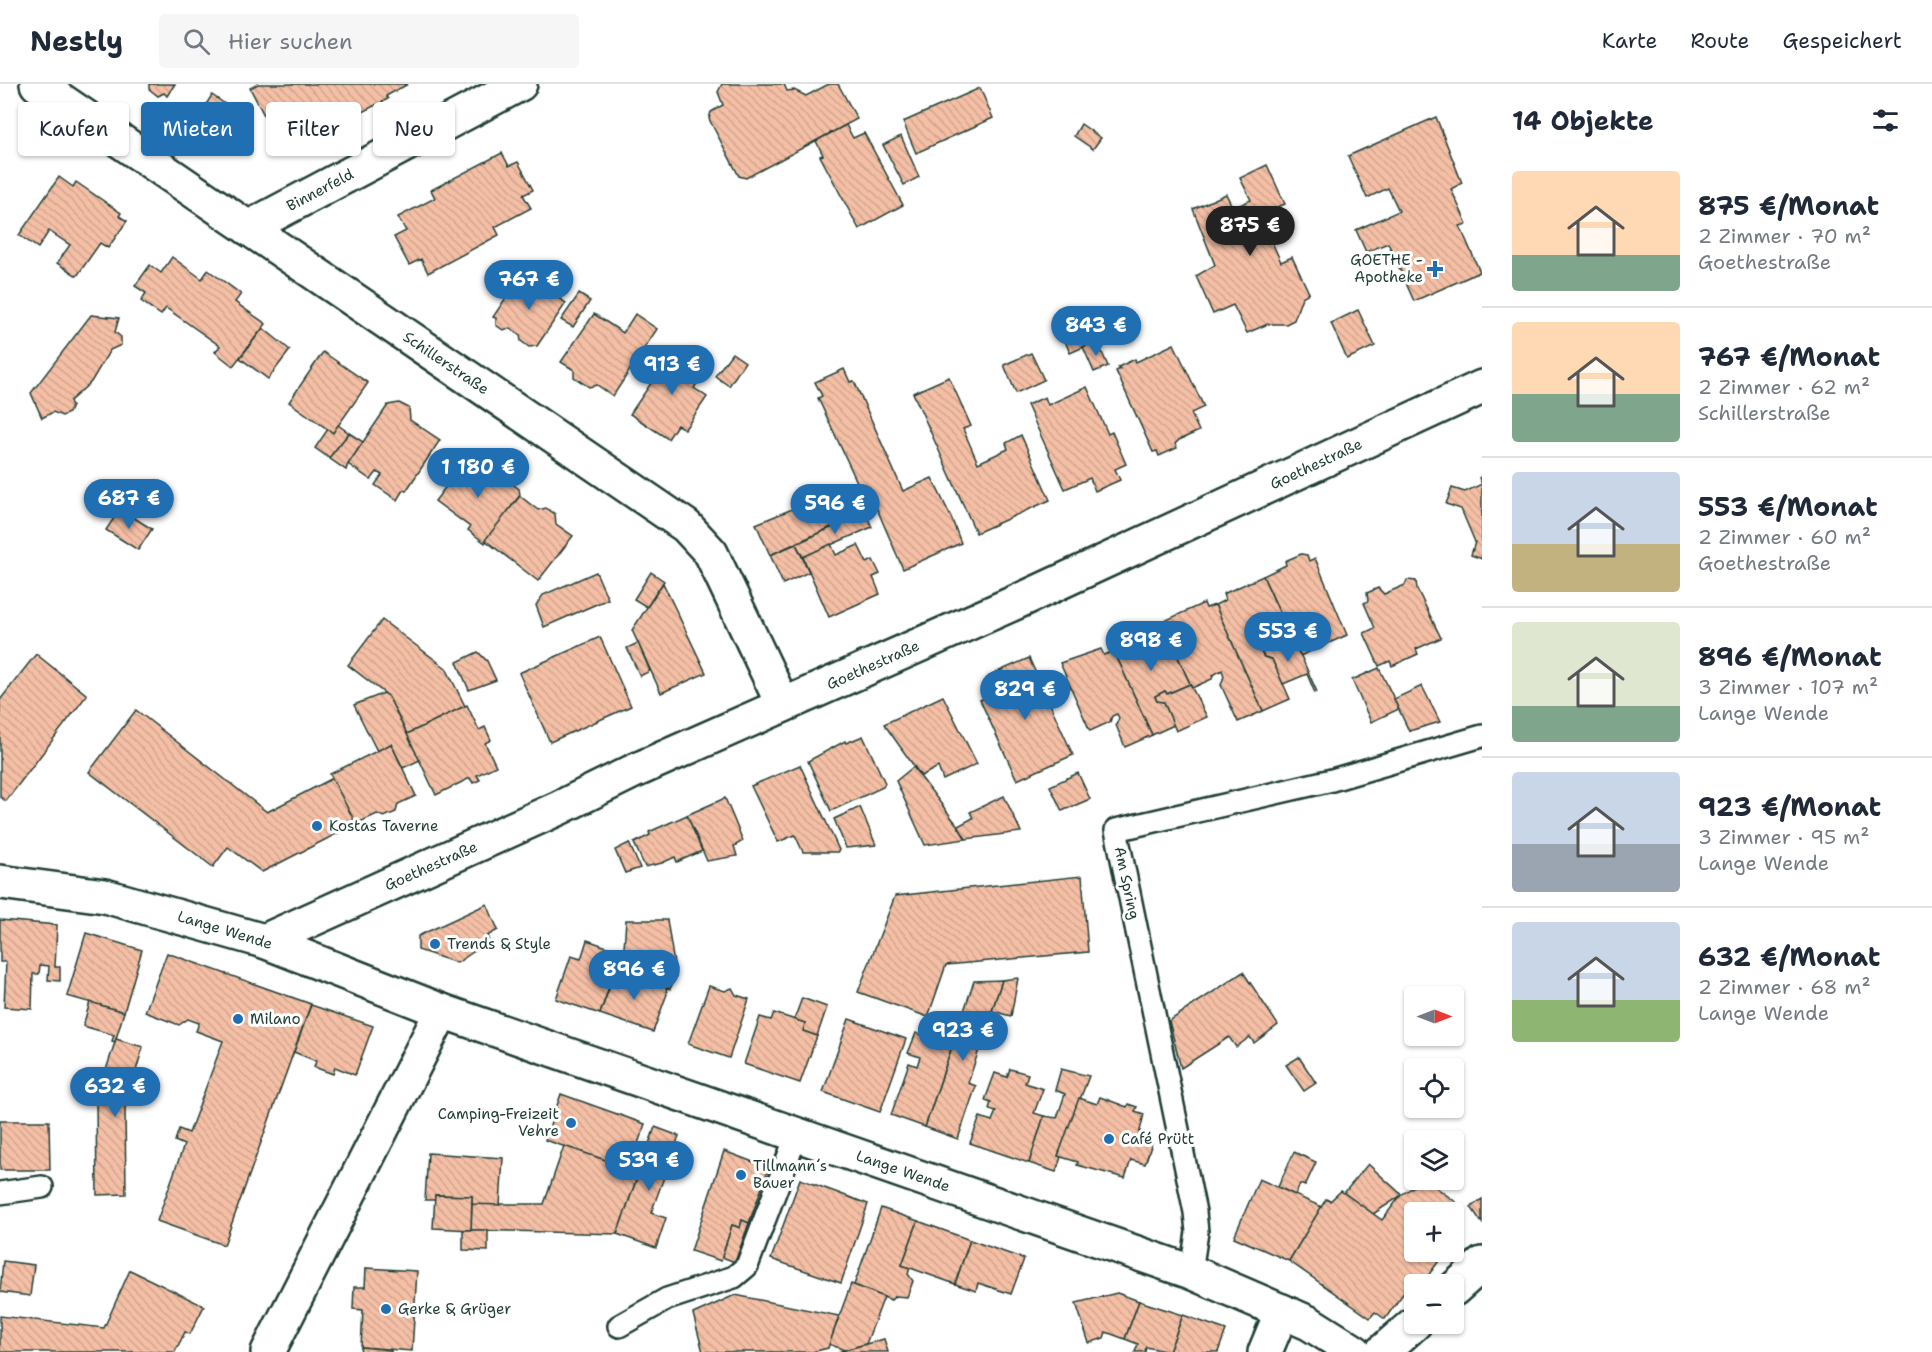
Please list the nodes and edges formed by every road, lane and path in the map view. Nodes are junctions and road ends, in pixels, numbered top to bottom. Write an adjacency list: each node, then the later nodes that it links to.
1 (37, 84): 3 (street, Schillerstraße)
2 (520, 84): 3 (street, Binnerfeld)
3 (248, 228): 5 (street, Schillerstraße)
4 (1482, 387): 5 (street, Goethestraße)
5 (783, 705): 8 (street, Goethestraße)
6 (1482, 736): 14 (lane, Am Spring)
7 (0, 882): 8 (street, Lange Wende)
8 (264, 941): 9 (street, Lange Wende)
9 (442, 1011): 10 (street, Lange Wende); 19 (street)
10 (797, 1134): 14 (street, Lange Wende); 17 (lane)
11 (42, 1187): 12 (lane)
12 (0, 1193)
13 (1482, 1264): 15 (street)
14 (1191, 1272): 16 (street, Lange Wende)
15 (1464, 1280)
16 (1282, 1311): 20 (street); 21 (street, Lange Wende)
17 (619, 1326)
18 (1404, 1333): 22 (street)
19 (268, 1352)
20 (1265, 1352)
21 (1355, 1352)
22 (1382, 1352)

